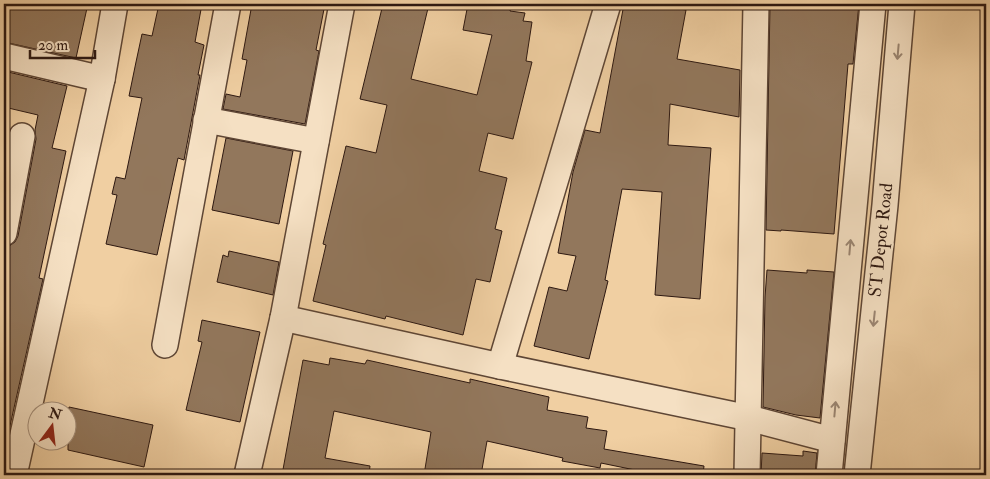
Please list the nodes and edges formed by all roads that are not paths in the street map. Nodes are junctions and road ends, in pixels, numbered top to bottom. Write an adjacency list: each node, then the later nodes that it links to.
1 (116, 4): 9 (street)
2 (228, 4): 10 (street)
3 (342, 4): 12 (street)
4 (608, 4): 16 (street)
5 (756, 4): 17 (street)
6 (873, 4): 18 (street, ST Depot Road, one-way to 6)
7 (902, 4): 24 (street, ST Depot Road, one-way to 24)
8 (4, 56): 9 (street)
9 (102, 79): 20 (street)
10 (206, 120): 12 (street); 15 (street)
11 (22, 136): 13 (street)
12 (316, 141): 14 (street)
13 (4, 233)
14 (283, 318): 16 (street); 21 (street)
15 (165, 345)
16 (500, 366): 17 (street)
17 (748, 418): 18 (street); 22 (street)
18 (832, 440): 23 (street, ST Depot Road)
19 (4, 474): 20 (street)
20 (13, 475)
21 (247, 475)
22 (747, 475)
23 (829, 475)
24 (857, 475)

